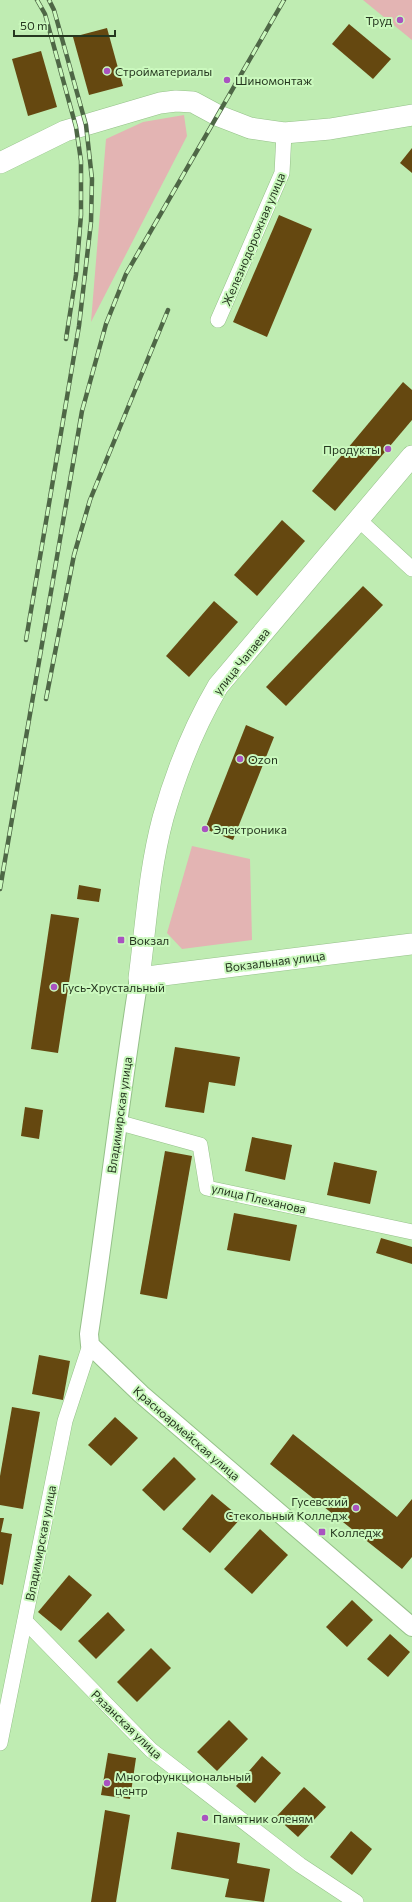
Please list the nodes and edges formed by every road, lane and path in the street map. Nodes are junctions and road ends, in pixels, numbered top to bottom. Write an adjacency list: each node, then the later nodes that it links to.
1 (412, 116): 2 (main road)
2 (284, 134): 3 (main road); 4 (street, Железнодорожная улица)
3 (0, 163)
4 (218, 320)
5 (412, 456): 6 (main road, улица Чапаева)
6 (359, 520): 7 (street); 9 (main road, улица Чапаева)
7 (412, 569)
8 (412, 944): 9 (main road, Вокзальная улица)
9 (139, 978): 10 (street, Владимирская улица)
10 (117, 1122): 11 (street, улица Плеханова); 12 (street, Владимирская улица)
11 (412, 1232)
12 (90, 1345): 13 (street, Владимирская улица); 14 (street, Красноармейская улица)
13 (24, 1621): 15 (street, Владимирская улица); 16 (street, Рязанская улица)
14 (412, 1627)
15 (0, 1743)
16 (356, 1902)

